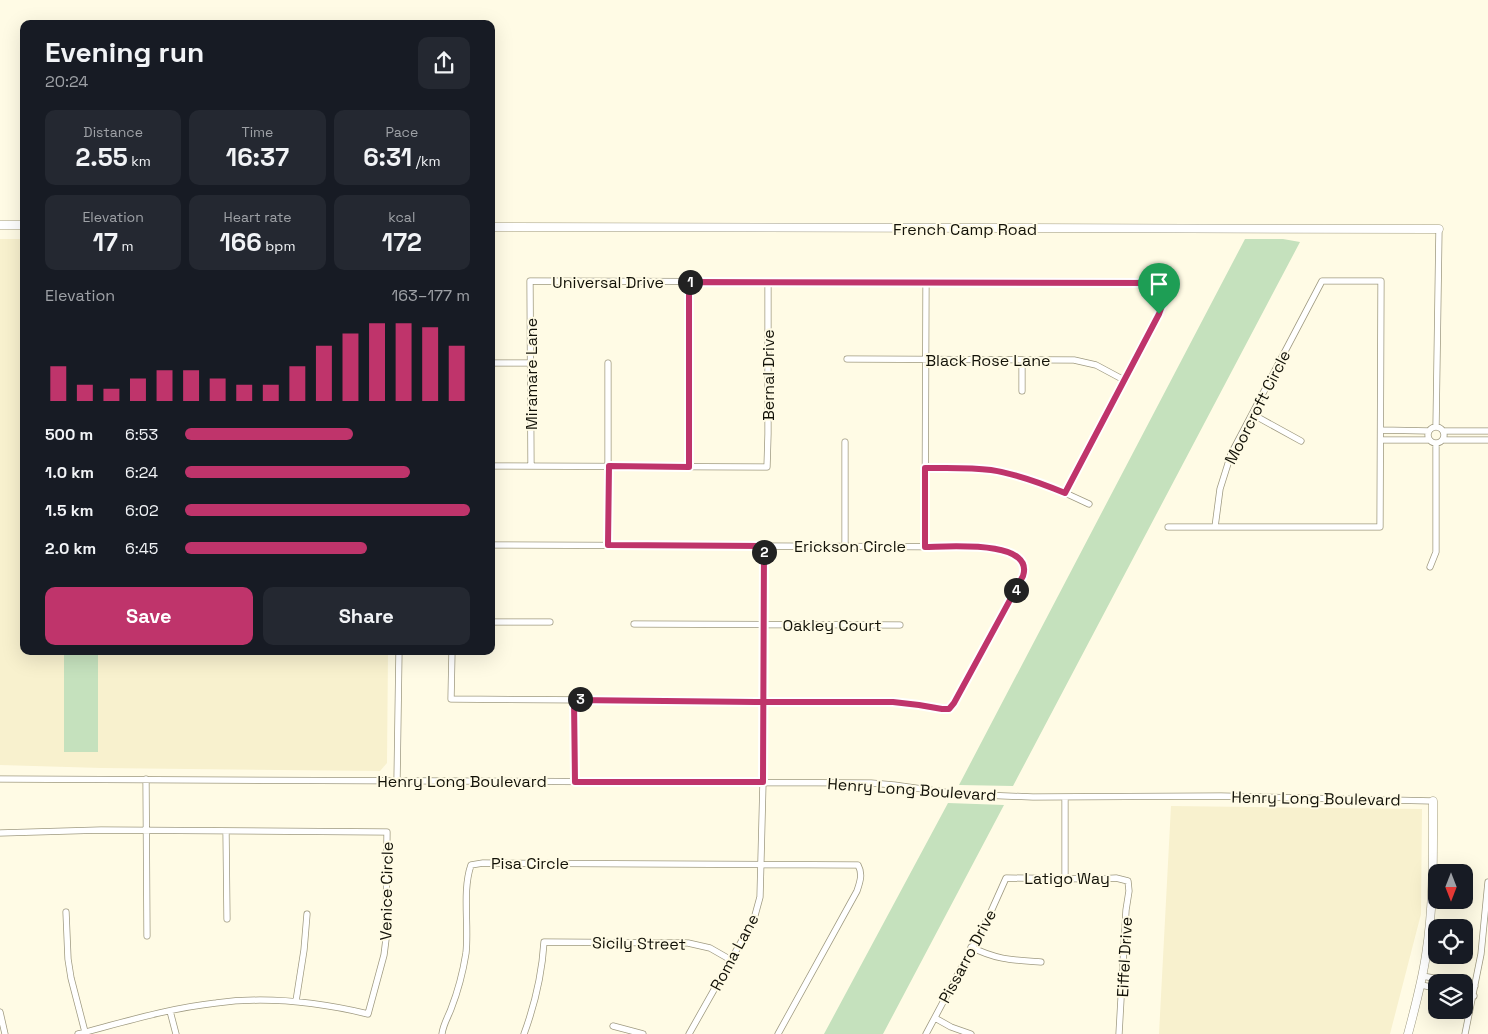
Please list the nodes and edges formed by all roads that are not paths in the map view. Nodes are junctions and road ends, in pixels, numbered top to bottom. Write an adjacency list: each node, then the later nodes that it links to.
1 (20, 225): 2 (street)
2 (0, 226)
3 (495, 227): 4 (street, French Camp Road)
4 (1439, 229): 18 (street)
5 (530, 281): 6 (street, Universal Drive); 13 (street, Miramare Lane)
6 (689, 282): 7 (street, Universal Drive); 33 (street)
7 (768, 282): 8 (street, Universal Drive); 33 (street, Bernal Drive)
8 (926, 282): 10 (street); 15 (street, Universal Drive)
9 (847, 359): 10 (street, Black Rose Lane)
10 (926, 360): 11 (street, Black Rose Lane); 34 (street)
11 (1022, 360): 15 (street, Black Rose Lane); 16 (street)
12 (495, 363): 13 (street)
13 (530, 363): 31 (street, Miramare Lane)
14 (608, 363): 32 (street)
15 (1124, 380): 35 (street)
16 (1022, 391)
17 (1252, 414): 19 (street, Moorcroft Circle); 23 (street); 38 (street, Moorcroft Circle)
18 (1436, 427): 20 (street); 21 (street)
19 (1381, 430): 20 (street); 24 (street, Moorcroft Circle)
20 (1429, 430): 25 (street)
21 (1443, 430): 22 (street); 26 (street)
22 (1488, 430)
23 (1301, 440)
24 (1381, 440): 25 (street); 38 (street, Moorcroft Circle)
25 (1429, 440): 29 (street)
26 (1443, 440): 27 (street); 29 (street)
27 (1488, 440)
28 (845, 442): 42 (street)
29 (1436, 443): 44 (street)
30 (495, 466): 31 (street)
31 (530, 466): 32 (street)
32 (609, 466): 33 (street); 40 (street)
33 (689, 467)
34 (925, 468): 35 (street); 43 (street)
35 (1065, 493): 36 (street)
36 (1089, 504)
37 (1168, 527): 38 (street)
38 (1215, 527)
39 (495, 545): 40 (street, Erickson Circle)
40 (608, 545): 41 (street, Erickson Circle)
41 (764, 546): 42 (street, Erickson Circle); 48 (street)
42 (845, 546): 43 (street, Erickson Circle)
43 (925, 547): 53 (street, Erickson Circle)
44 (1430, 567)
45 (495, 622): 46 (street)
46 (550, 622)
47 (634, 624): 48 (street, Oakley Court)
48 (764, 625): 49 (street, Oakley Court); 53 (street)
49 (900, 625)
50 (399, 655): 56 (street)
51 (452, 655): 52 (street, Erickson Circle)
52 (574, 700): 53 (street, Erickson Circle); 57 (street)
53 (763, 702): 58 (street)
54 (0, 779): 55 (street, Henry Long Boulevard)
55 (146, 779): 56 (street, Henry Long Boulevard); 61 (street)
56 (397, 781): 57 (street, Henry Long Boulevard)
57 (575, 782): 58 (street, Henry Long Boulevard)
58 (763, 782): 59 (street, Henry Long Boulevard); 64 (street)
59 (1065, 798): 60 (street, Henry Long Boulevard); 66 (street)
60 (1433, 801): 76 (street)
61 (146, 830): 62 (street, Venice Circle); 63 (street, Venice Circle); 72 (street)
62 (226, 831): 71 (street); 83 (street, Venice Circle)
63 (0, 833)
64 (762, 865): 74 (street, Roma Lane); 91 (street, Pisa Circle); 95 (street, Pisa Circle)
65 (1006, 878): 66 (street, Latigo Way); 73 (street, Pissarro Drive)
66 (1065, 879): 67 (street, Latigo Way)
67 (1128, 881): 98 (street, Eiffel Drive)
68 (1488, 882): 81 (street)
69 (66, 912): 88 (street)
70 (307, 914): 83 (street)
71 (227, 919)
72 (147, 936)
73 (971, 947): 75 (street); 86 (street, Pissarro Drive)
74 (731, 960): 92 (street, Sicily Street); 94 (street, Roma Lane)
75 (1041, 962)
76 (1422, 976): 77 (street); 78 (street)
77 (1428, 977)
78 (1420, 985): 79 (street); 99 (street)
79 (1428, 986)
80 (1473, 986): 81 (street)
81 (1476, 986): 82 (street)
82 (1474, 996): 100 (street)
83 (296, 1001): 84 (street, Venice Circle)
84 (170, 1011): 88 (street, Venice Circle); 90 (street)
85 (0, 1012): 89 (street)
86 (935, 1018): 96 (street, Pissarro Drive); 97 (street)
87 (613, 1026): 93 (street)
88 (82, 1033)
89 (5, 1034)
90 (176, 1034)
91 (442, 1034)
92 (524, 1034)
93 (642, 1034)
94 (690, 1034)
95 (778, 1034)
96 (926, 1034)
97 (971, 1034)
98 (1119, 1034)
99 (1408, 1034)
100 (1465, 1034)

